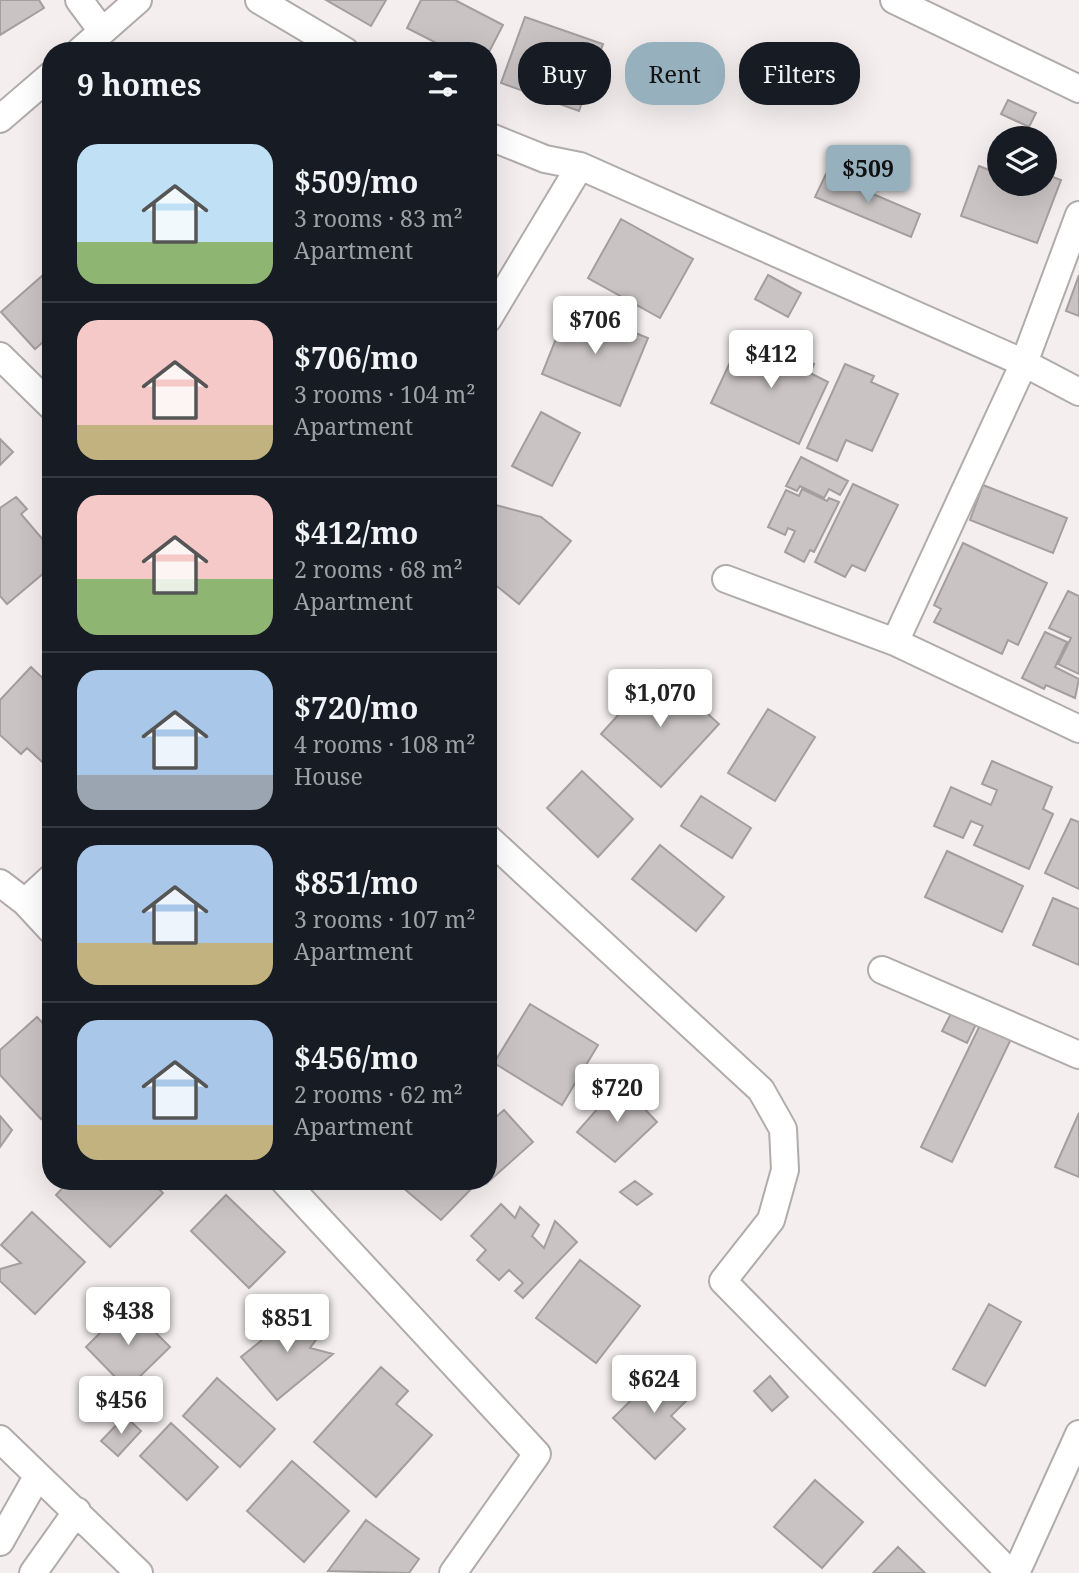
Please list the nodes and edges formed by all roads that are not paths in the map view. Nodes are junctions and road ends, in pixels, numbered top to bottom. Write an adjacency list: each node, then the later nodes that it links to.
1 (79, 0): 5 (street)
2 (138, 0): 5 (street)
3 (259, 0): 7 (street)
4 (894, 0): 9 (street)
5 (102, 32): 6 (street)
6 (90, 42)
7 (330, 42)
8 (42, 83): 10 (street)
9 (1079, 89)
10 (0, 119)
11 (497, 140): 12 (street)
12 (580, 166): 14 (street); 16 (street)
13 (1079, 215): 16 (street)
14 (497, 304)
15 (0, 356): 18 (street)
16 (1024, 363): 17 (street); 20 (street)
17 (1079, 392)
18 (42, 397)
19 (726, 579): 20 (street)
20 (895, 642): 21 (street)
21 (1079, 729)
22 (497, 846): 38 (street)
23 (0, 883): 25 (street)
24 (42, 886): 25 (street)
25 (25, 902): 26 (street)
26 (42, 920)
27 (882, 970): 28 (street)
28 (1079, 1055)
29 (292, 1190): 37 (street)
30 (1079, 1434): 39 (street)
31 (0, 1439): 32 (street)
32 (37, 1477): 33 (street); 34 (street)
33 (77, 1511): 35 (street); 36 (street)
34 (0, 1542)
35 (33, 1573)
36 (139, 1573)
37 (453, 1573)
38 (1010, 1573)
39 (1016, 1573)

